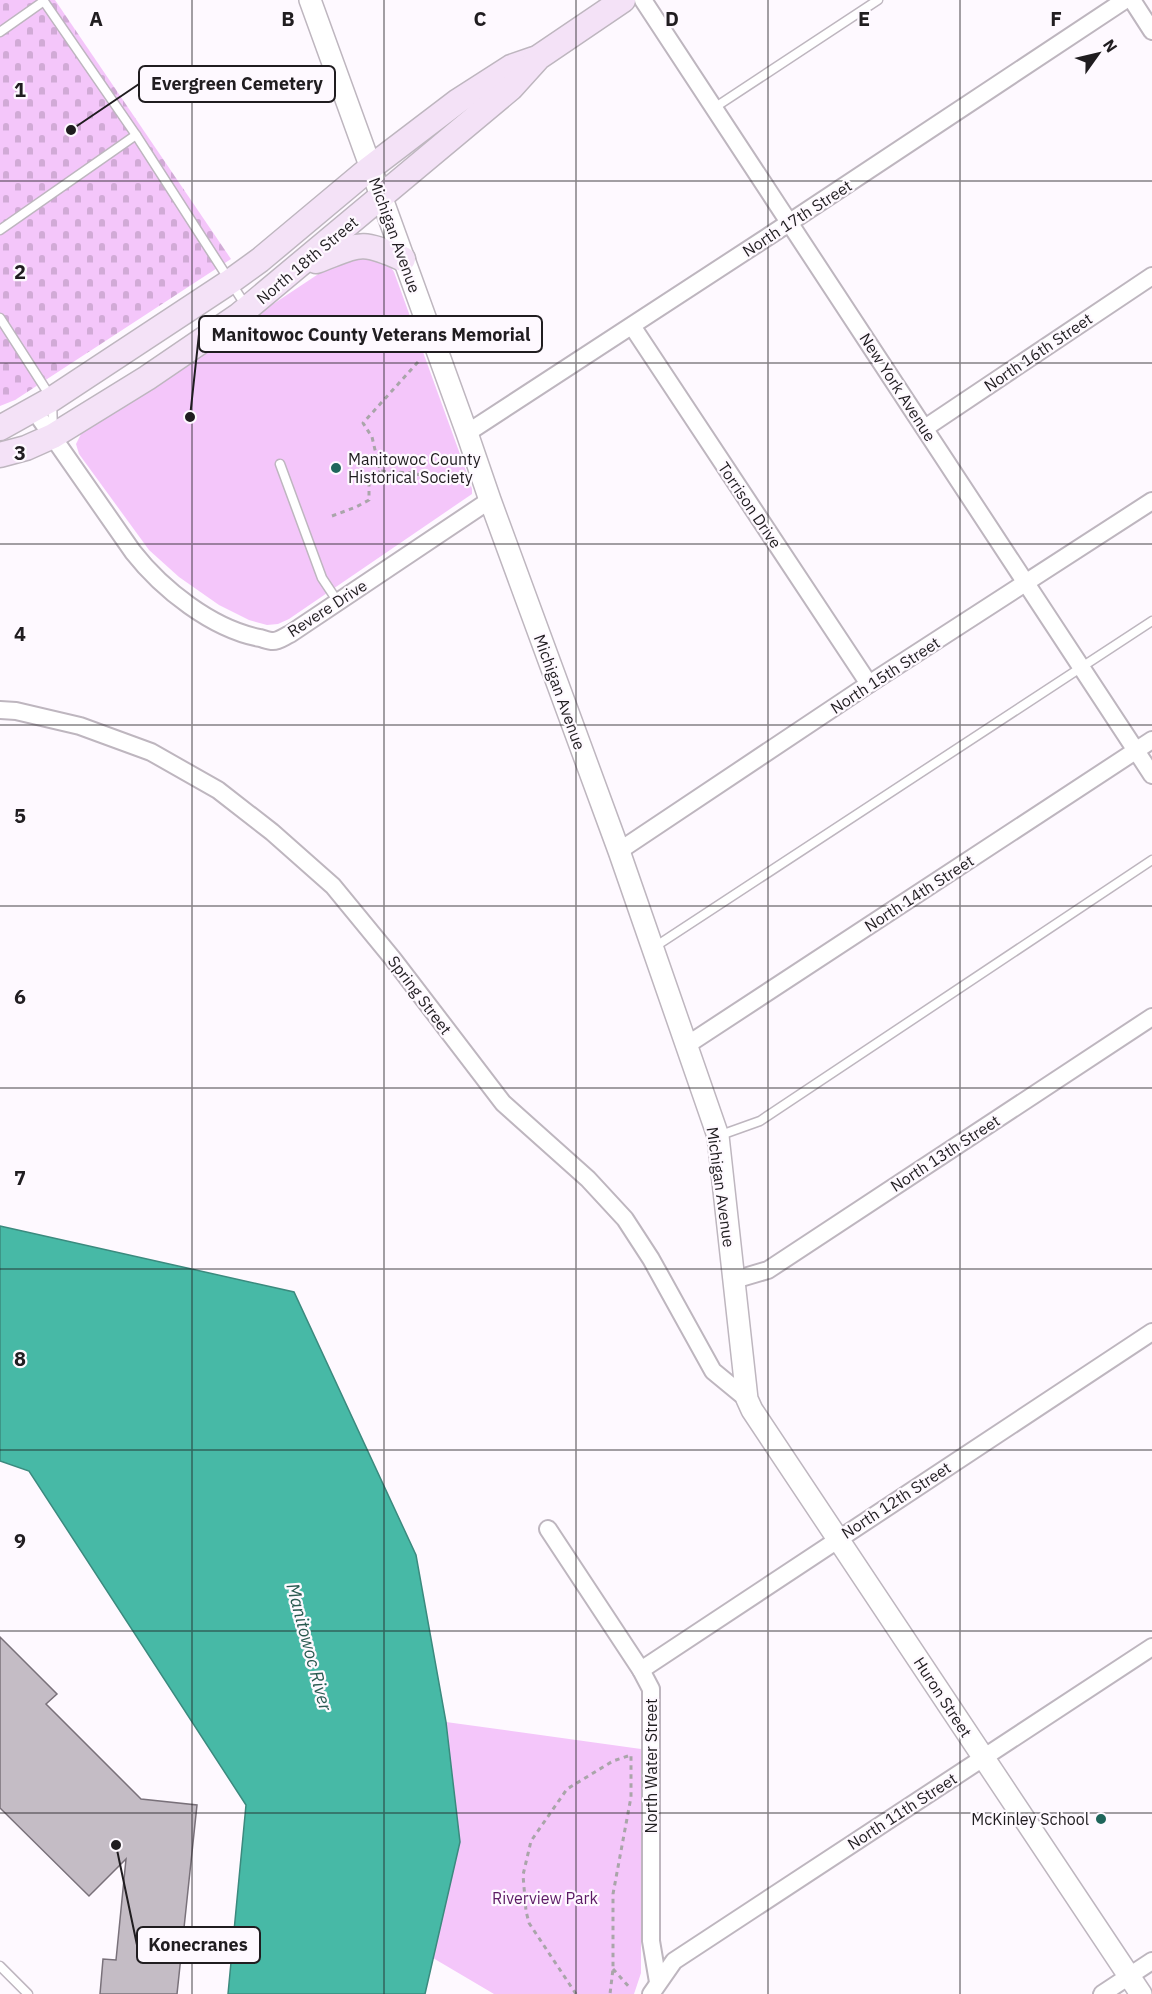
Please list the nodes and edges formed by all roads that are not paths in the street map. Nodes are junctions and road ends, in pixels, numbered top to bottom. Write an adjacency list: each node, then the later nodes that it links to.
1 (43, 0): 9 (lane); 12 (lane)
2 (310, 0): 13 (street, Michigan Avenue)
3 (623, 0): 10 (main road, North 18th Street)
4 (643, 0): 11 (street, New York Avenue)
5 (878, 0): 11 (lane)
6 (1125, 0): 15 (street, North 17th Street)
7 (1132, 0): 8 (street)
8 (1152, 31)
9 (0, 32)
10 (539, 57): 13 (main road, North 18th Street); 14 (main road, North 18th Street)
11 (714, 108): 15 (street, New York Avenue)
12 (136, 135): 16 (lane); 20 (lane)
13 (370, 168): 14 (street, Michigan Avenue); 20 (main road, North 18th Street)
14 (381, 198): 17 (street, Michigan Avenue); 18 (main road, North 18th Street)
15 (789, 223): 23 (street, North 17th Street); 26 (street, New York Avenue)
16 (0, 230)
17 (404, 259): 18 (main road); 27 (street, Michigan Avenue)
18 (294, 270): 21 (main road, North 18th Street)
19 (1152, 276): 26 (street, North 16th Street)
20 (231, 281): 21 (lane); 24 (main road, North 18th Street)
21 (248, 308): 28 (main road, North 18th Street)
22 (0, 318): 24 (lane)
23 (632, 326): 27 (street, North 17th Street); 37 (street, Torrison Drive)
24 (43, 404): 25 (main road); 28 (street, Revere Drive)
25 (0, 428)
26 (925, 428): 33 (street, New York Avenue)
27 (467, 433): 31 (street, Michigan Avenue)
28 (53, 436): 29 (main road); 34 (street, Revere Drive)
29 (0, 455)
30 (280, 464): 34 (lane)
31 (489, 500): 34 (street, Revere Drive); 42 (street, Michigan Avenue)
32 (1152, 501): 33 (street, North 15th Street)
33 (1027, 583): 36 (street, New York Avenue); 37 (street, North 15th Street)
34 (338, 602)
35 (1152, 621): 36 (lane)
36 (1082, 667): 40 (street, New York Avenue); 44 (lane)
37 (869, 684): 42 (street, North 15th Street)
38 (0, 710): 50 (street, Spring Street)
39 (1152, 740): 40 (street, North 14th Street)
40 (1136, 751): 41 (street, New York Avenue); 46 (street, North 14th Street)
41 (1152, 775)
42 (619, 851): 44 (street, Michigan Avenue)
43 (1152, 860): 47 (lane)
44 (652, 949): 46 (street, Michigan Avenue)
45 (1152, 1017): 48 (street, North 13th Street)
46 (687, 1045): 47 (street, Michigan Avenue)
47 (718, 1136): 48 (street, Michigan Avenue)
48 (734, 1280): 50 (street, Michigan Avenue)
49 (1152, 1332): 52 (street, North 12th Street)
50 (747, 1399): 52 (street, Huron Street)
51 (548, 1529): 54 (street, North Water Street)
52 (838, 1539): 54 (street, North 12th Street); 55 (street, Huron Street)
53 (1152, 1647): 55 (street, North 11th Street)
54 (641, 1670): 59 (street, North Water Street)
55 (982, 1758): 58 (street, Huron Street); 59 (street, North 11th Street)
56 (1152, 1961): 58 (street)
57 (0, 1966): 60 (lane)
58 (1129, 1976): 61 (street); 62 (street, Huron Street)
59 (654, 1988)
60 (28, 1994)
61 (1102, 1994)
62 (1141, 1994)

